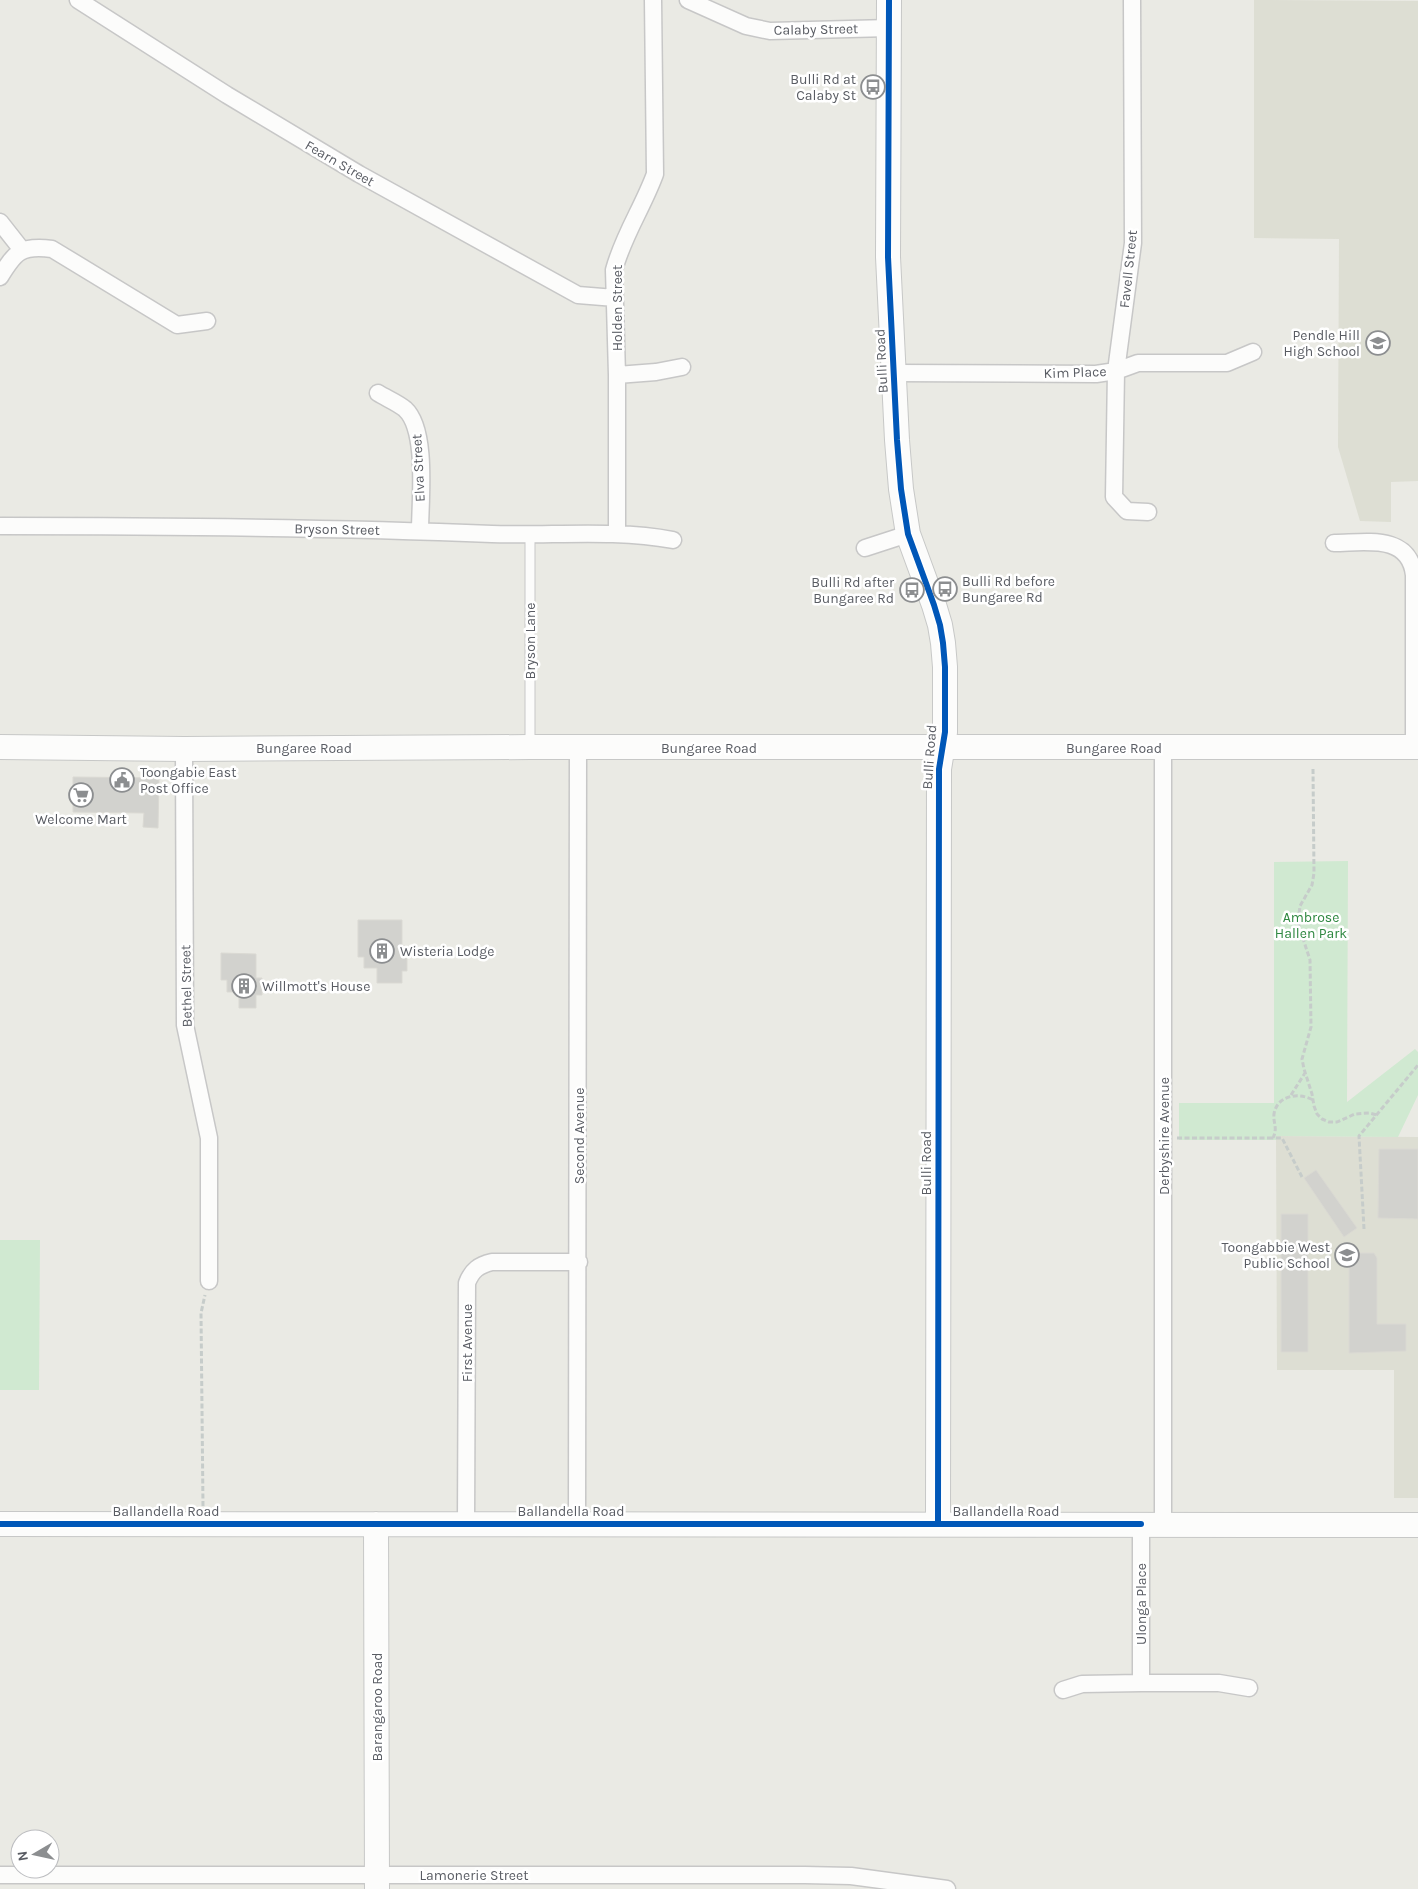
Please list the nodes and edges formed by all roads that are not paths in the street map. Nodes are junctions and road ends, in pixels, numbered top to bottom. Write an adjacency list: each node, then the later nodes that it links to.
1 (78, 0): 10 (street, Fearn Street)
2 (654, 0): 10 (street, Holden Street)
3 (688, 0): 6 (street, Calaby Street)
4 (889, 0): 6 (street, Bulli Road)
5 (1132, 0): 14 (street, Favell Street)
6 (890, 28): 15 (street, Bulli Road)
7 (0, 222): 8 (street)
8 (22, 250): 9 (street); 11 (street)
9 (0, 277)
10 (615, 298): 16 (street, Holden Street)
11 (207, 321)
12 (1253, 352): 14 (street, Kim Place)
13 (682, 367): 16 (street)
14 (1116, 371): 15 (street, Kim Place); 18 (street, Favell Street)
15 (894, 373): 22 (street, Bulli Road)
16 (617, 375): 21 (street, Holden Street)
17 (378, 393): 20 (street, Elva Street)
18 (1148, 512)
19 (0, 526): 20 (street, Bryson Street)
20 (420, 531): 23 (street, Bryson Street)
21 (617, 534): 23 (street, Bryson Street); 24 (street, Bryson Street)
22 (908, 534): 26 (street); 31 (street, Bulli Road)
23 (530, 535): 28 (lane, Bryson Lane)
24 (674, 540)
25 (1334, 543): 29 (street)
26 (865, 548)
27 (0, 747): 33 (street, Bungaree Road)
28 (530, 747): 30 (street, Bungaree Road); 33 (street, Bungaree Road)
29 (1416, 747): 32 (street, Bungaree Road)
30 (578, 748): 31 (street, Bungaree Road); 34 (street, Second Avenue)
31 (942, 748): 32 (street, Bungaree Road); 36 (street, Bulli Road)
32 (1163, 748): 41 (street, Derbyshire Avenue)
33 (184, 749): 35 (street, Bethel Street)
34 (579, 1262): 39 (street, First Avenue); 40 (street, Second Avenue)
35 (208, 1281)
36 (938, 1523): 40 (street, Ballandella Road); 41 (street, Ballandella Road)
37 (0, 1524): 38 (street, Ballandella Road)
38 (376, 1524): 39 (street, Ballandella Road); 47 (street, Barangaroo Road)
39 (466, 1524): 40 (street, Ballandella Road)
40 (577, 1524)
41 (1152, 1524): 42 (street, Ballandella Road); 43 (street, Ulonga Place)
42 (1418, 1525)
43 (1141, 1683): 44 (street); 45 (street)
44 (1249, 1688)
45 (1063, 1690)
46 (0, 1875): 47 (street, Lamonerie Street)
47 (377, 1882): 48 (street, Lamonerie Street)
48 (948, 1889)

